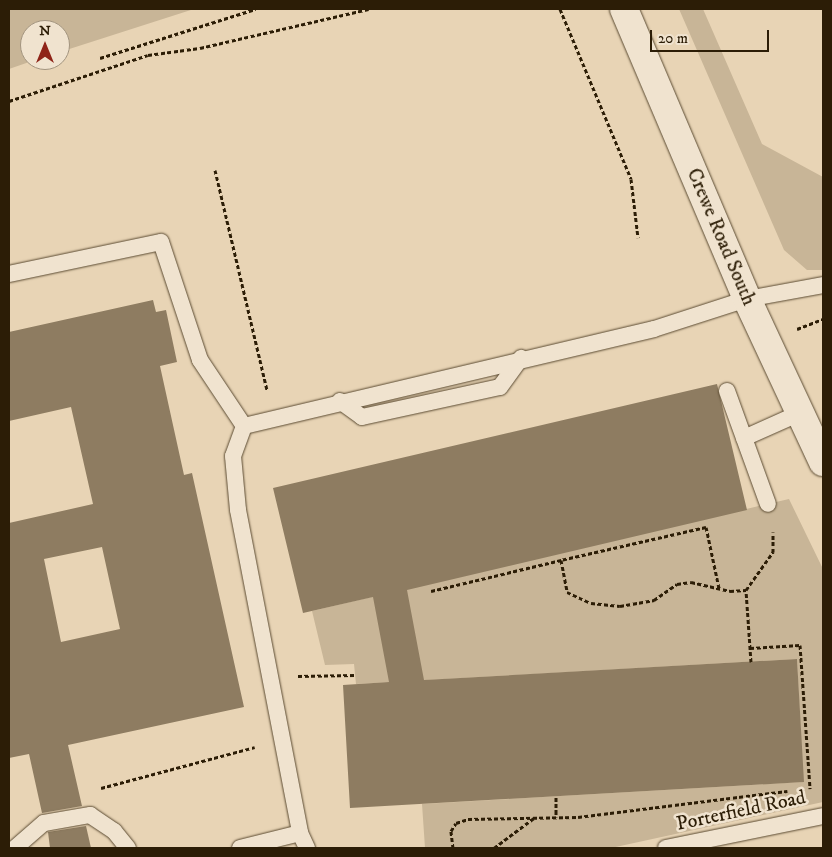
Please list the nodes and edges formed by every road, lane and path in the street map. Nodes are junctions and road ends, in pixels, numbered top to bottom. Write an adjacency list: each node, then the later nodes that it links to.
1 (255, 9): 5 (path)
2 (369, 9): 6 (path)
3 (560, 9): 8 (path)
4 (624, 9): 11 (street, Crewe Road South)
5 (100, 58)
6 (9, 101)
7 (215, 170): 16 (path)
8 (638, 238)
9 (9, 274): 17 (lane)
10 (823, 285): 11 (lane)
11 (747, 299): 12 (lane); 15 (street, Crewe Road South)
12 (521, 358): 14 (lane); 14 (lane)
13 (727, 391): 18 (lane)
14 (340, 401): 16 (lane)
15 (800, 413): 18 (lane); 19 (street, Crewe Road South)
16 (274, 418): 17 (lane)
17 (244, 426): 28 (lane)
18 (744, 438): 20 (lane)
19 (823, 462)
20 (768, 504): 23 (path)
21 (561, 560): 22 (path); 22 (path); 24 (path)
22 (719, 588): 23 (path)
23 (746, 590): 25 (path)
24 (431, 591)
25 (750, 648): 26 (path); 30 (path)
26 (752, 662)
27 (355, 675): 28 (path)
28 (270, 677): 29 (lane)
29 (282, 740): 31 (path); 37 (lane)
30 (804, 789)
31 (94, 790)
32 (794, 790): 36 (path)
33 (556, 797): 36 (path)
34 (823, 816): 44 (lane, Porterfield Road)
35 (534, 817): 36 (path); 42 (path); 43 (path)
36 (556, 817)
37 (300, 833): 40 (lane); 41 (lane)
38 (15, 848): 39 (lane)
39 (128, 848)
40 (240, 848)
41 (307, 848)
42 (453, 848)
43 (494, 848)
44 (666, 848)

